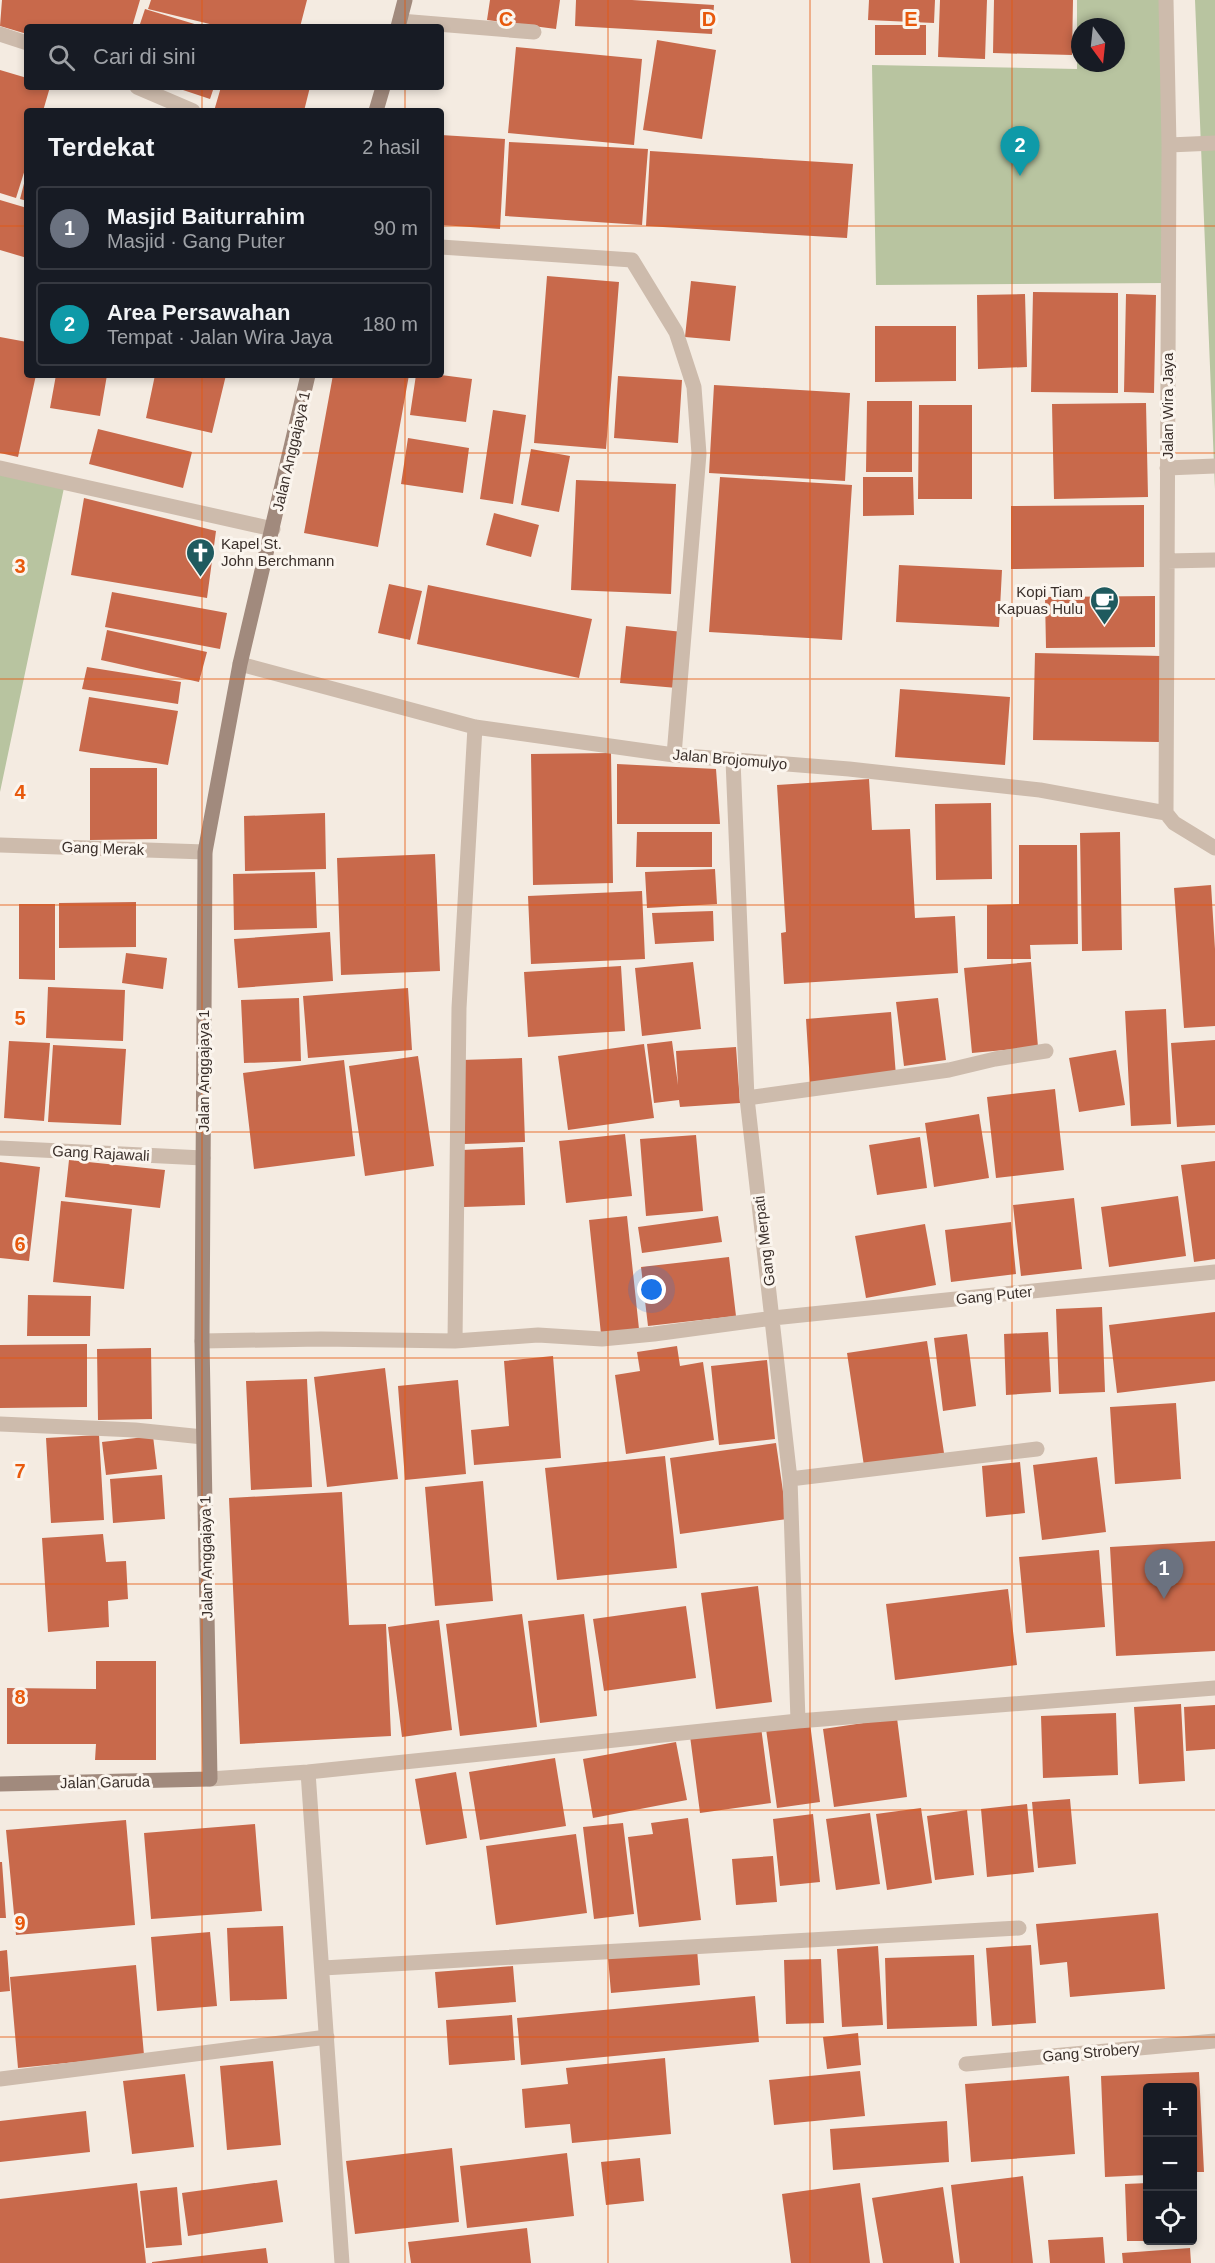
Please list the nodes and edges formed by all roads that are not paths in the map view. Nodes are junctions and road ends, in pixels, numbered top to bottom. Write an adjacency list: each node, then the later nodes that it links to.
1 (405, 0): 3 (main road)
2 (1166, 0): 13 (street, Jalan Wira Jaya)
3 (399, 24)
4 (444, 27): 5 (street)
5 (534, 32)
6 (0, 34): 7 (street)
7 (24, 42)
8 (144, 90): 10 (street)
9 (382, 90): 11 (main road)
10 (186, 108)
11 (377, 108)
12 (1215, 143): 13 (street)
13 (1168, 145): 18 (street, Jalan Wira Jaya)
14 (444, 247): 24 (street)
15 (307, 378): 19 (main road, Jalan Anggajaya 1)
16 (1215, 466): 18 (street)
17 (0, 468): 19 (street)
18 (1167, 468): 21 (street, Jalan Wira Jaya)
19 (273, 529): 22 (main road, Jalan Anggajaya 1)
20 (1215, 560): 21 (street)
21 (1167, 561): 26 (street, Jalan Wira Jaya)
22 (240, 664): 23 (street, Jalan Brojomulyo); 29 (main road, Jalan Anggajaya 1)
23 (475, 727): 24 (street, Jalan Brojomulyo); 37 (street)
24 (674, 755): 25 (street, Jalan Brojomulyo)
25 (733, 760): 26 (street, Jalan Brojomulyo); 31 (street, Gang Merpati)
26 (1166, 813): 28 (street, Jalan Brojomulyo)
27 (0, 845): 29 (street, Gang Merak)
28 (1215, 848)
29 (205, 852): 33 (main road, Jalan Anggajaya 1)
30 (1046, 1051): 31 (street)
31 (747, 1098): 35 (street, Gang Merpati)
32 (0, 1148): 33 (street, Gang Rajawali)
33 (203, 1158): 36 (main road, Jalan Anggajaya 1)
34 (1215, 1272): 35 (street, Gang Puter)
35 (773, 1318): 37 (street, Gang Puter); 41 (street, Gang Merpati)
36 (202, 1341): 37 (street, Gang Puter); 39 (main road, Jalan Anggajaya 1)
37 (455, 1341)
38 (0, 1424): 39 (street)
39 (203, 1437): 45 (main road, Jalan Anggajaya 1)
40 (1037, 1449): 41 (street)
41 (790, 1479): 43 (street, Gang Merpati)
42 (1215, 1688): 43 (street)
43 (798, 1721): 44 (street)
44 (308, 1772): 45 (street); 48 (street)
45 (210, 1779): 46 (main road, Jalan Garuda)
46 (0, 1784)
47 (1019, 1928): 48 (street)
48 (323, 1968): 49 (street)
49 (327, 2037): 52 (street); 53 (street)
50 (1215, 2041): 51 (street, Gang Strobery)
51 (966, 2064)
52 (0, 2079)
53 (342, 2263)

